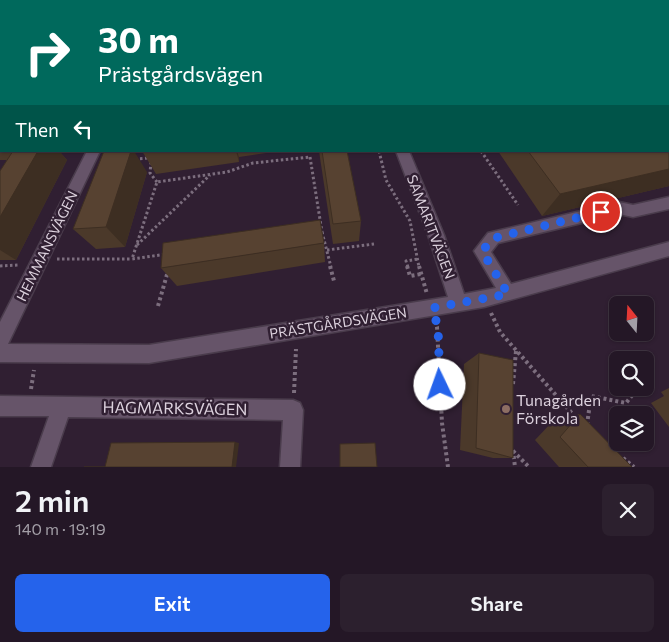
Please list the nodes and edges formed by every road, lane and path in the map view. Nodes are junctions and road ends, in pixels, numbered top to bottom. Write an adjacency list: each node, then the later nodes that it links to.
1 (94, 152): 16 (street, HEMMANSVÄGEN)
2 (379, 152): 18 (path)
3 (402, 152): 23 (street, SAMARITVÄGEN)
4 (482, 152): 9 (path)
5 (134, 159): 7 (path)
6 (210, 174): 7 (path); 10 (path); 12 (path)
7 (157, 182): 12 (path)
8 (669, 202): 21 (street)
9 (518, 205)
10 (322, 232): 14 (path); 15 (path)
11 (374, 244): 14 (path)
12 (136, 247): 17 (path)
13 (669, 249): 21 (street, PRÄSTGÅRDSVÄGEN)
14 (327, 250): 20 (path)
15 (174, 253): 17 (path); 24 (path)
16 (41, 259): 17 (path); 26 (street, HEMMANSVÄGEN)
17 (132, 259)
18 (418, 259): 19 (path); 19 (path)
19 (421, 274): 25 (path)
20 (334, 281)
21 (508, 294): 22 (street, PRÄSTGÅRDSVÄGEN)
22 (484, 299): 23 (street, PRÄSTGÅRDSVÄGEN); 28 (path)
23 (458, 302): 25 (street, PRÄSTGÅRDSVÄGEN)
24 (158, 306)
25 (432, 308): 29 (street, PRÄSTGÅRDSVÄGEN); 40 (path)
26 (0, 341)
27 (296, 349): 34 (path)
28 (516, 350): 30 (path); 31 (path)
29 (0, 353)
30 (512, 388)
31 (632, 396)
32 (0, 406): 33 (street, HAGMARKSVÄGEN)
33 (62, 407): 34 (street, HAGMARKSVÄGEN); 38 (street)
34 (293, 410): 39 (street)
35 (512, 442): 36 (path)
36 (512, 450): 41 (path); 42 (path)
37 (621, 456): 43 (path)
38 (41, 467)
39 (290, 467)
40 (448, 467)
41 (516, 467)
42 (529, 467)
43 (634, 467)

